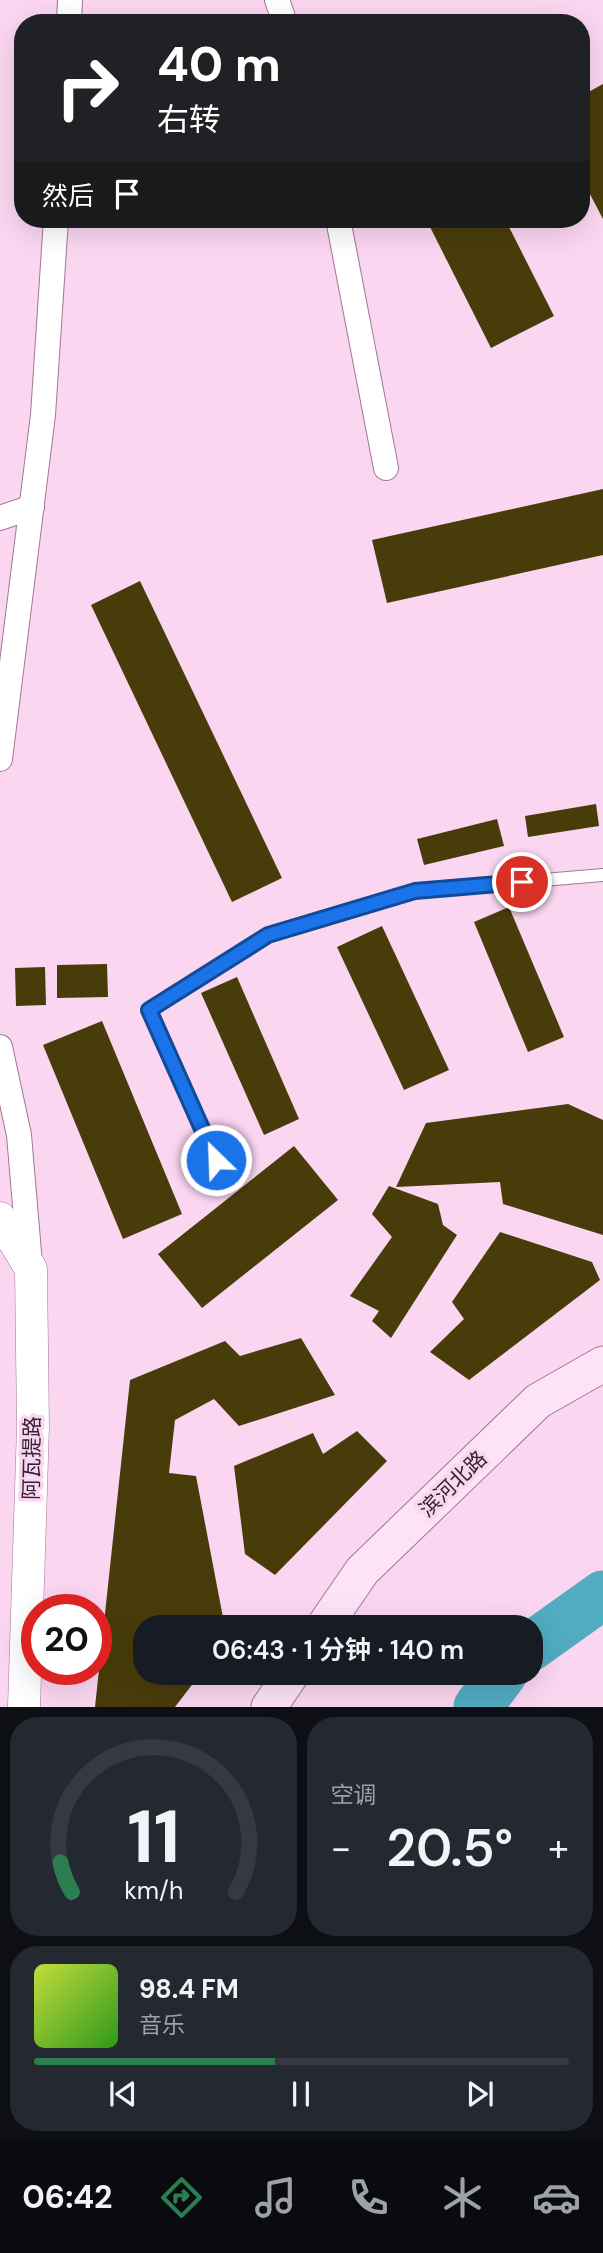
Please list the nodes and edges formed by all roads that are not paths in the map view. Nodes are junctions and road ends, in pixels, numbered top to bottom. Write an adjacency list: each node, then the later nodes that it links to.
1 (55, 228): 4 (street)
2 (340, 228): 3 (street)
3 (386, 468)
4 (32, 507): 5 (street); 6 (street)
5 (0, 518)
6 (0, 759)
7 (603, 875): 9 (lane)
8 (0, 1046): 11 (street)
9 (216, 1160)
10 (0, 1218): 11 (street)
11 (31, 1269): 15 (street, 阿瓦提路)
12 (603, 1364): 13 (main road, 滨河北路)
13 (332, 1615)
14 (284, 1685): 16 (main road)
15 (24, 1707)
16 (269, 1707)

